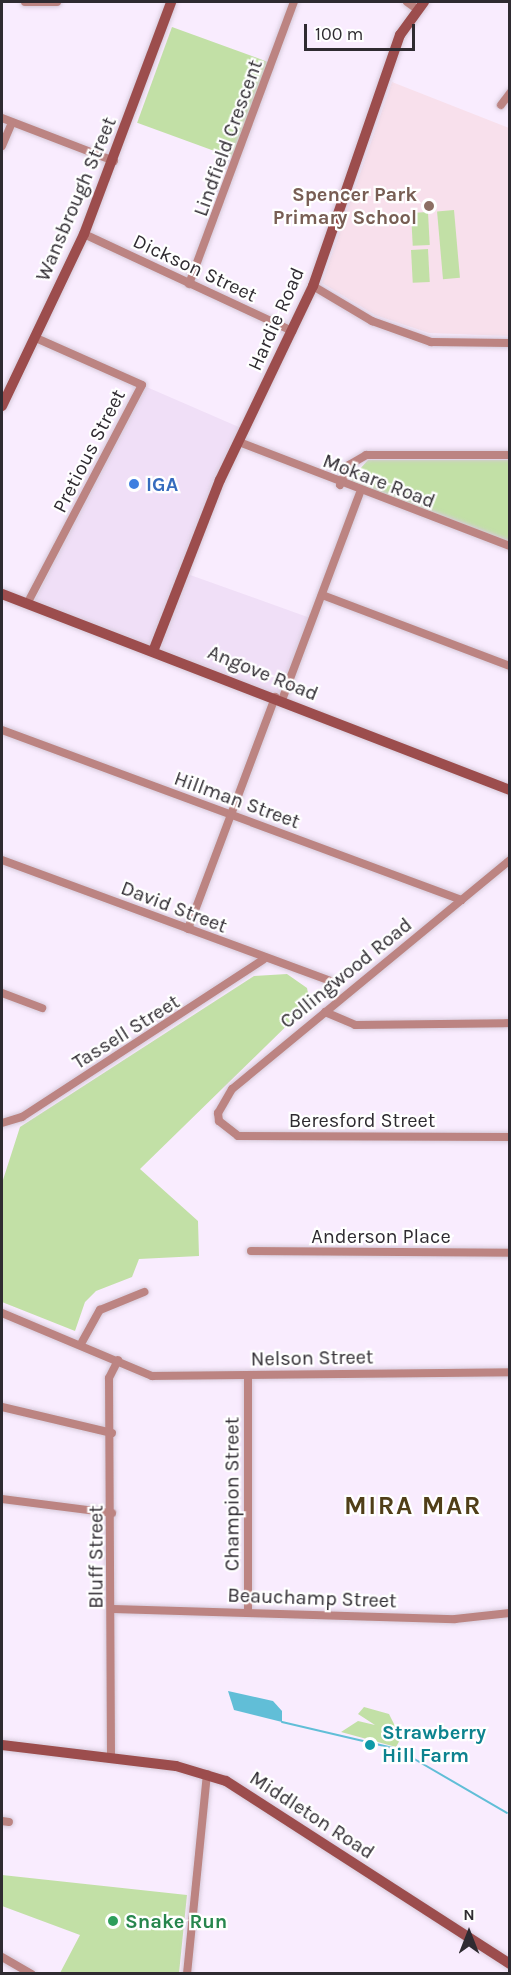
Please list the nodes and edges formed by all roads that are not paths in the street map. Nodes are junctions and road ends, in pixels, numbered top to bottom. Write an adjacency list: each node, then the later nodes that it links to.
1 (25, 2): 2 (street)
2 (57, 2)
3 (171, 2): 12 (street, Wansbrough Street)
4 (294, 2): 14 (street, Lindfield Crescent)
5 (407, 2): 6 (street)
6 (421, 5): 15 (street, Hardie Road)
7 (510, 93): 8 (street)
8 (501, 105)
9 (2, 118): 10 (street)
10 (12, 123): 11 (street); 12 (street)
11 (2, 146)
12 (114, 161): 13 (street, Wansbrough Street)
13 (84, 234): 14 (street, Dickson Street); 17 (street, Wansbrough Street)
14 (189, 284): 16 (street, Dickson Street)
15 (313, 286): 16 (street, Hardie Road); 18 (street)
16 (292, 331): 20 (street, Hardie Road)
17 (36, 338): 19 (street, Wansbrough Street); 27 (street, Pretious Street)
18 (510, 343)
19 (2, 406)
20 (239, 442): 22 (street, Mokare Road); 28 (street, Hardie Road)
21 (510, 455): 22 (street)
22 (340, 485): 23 (street, Mokare Road)
23 (360, 493): 24 (street, Mokare Road); 26 (street)
24 (510, 546)
25 (2, 594): 27 (street, Angove Road)
26 (322, 594): 29 (street); 30 (street)
27 (28, 602): 28 (street, Angove Road)
28 (154, 649): 30 (street, Angove Road)
29 (510, 666)
30 (278, 699): 32 (street, Angove Road); 33 (street)
31 (2, 730): 33 (street, Hillman Street)
32 (510, 790)
33 (233, 817): 36 (street, Hillman Street); 37 (street)
34 (2, 860): 37 (street, David Street)
35 (510, 860): 36 (street, Collingwood Road)
36 (462, 900): 42 (street, Collingwood Road)
37 (188, 929): 38 (street, David Street)
38 (263, 960): 39 (street, David Street); 45 (street, Tassell Street)
39 (336, 983)
40 (2, 993): 41 (street)
41 (42, 1008)
42 (325, 1012): 43 (street); 44 (street, Collingwood Road)
43 (510, 1023)
44 (219, 1121): 46 (street, Beresford Street)
45 (2, 1124)
46 (510, 1137)
47 (251, 1251): 48 (street, Anderson Place)
48 (510, 1253)
49 (144, 1292): 51 (street)
50 (2, 1313): 51 (street, Nelson Street)
51 (82, 1342): 52 (street, Nelson Street)
52 (118, 1360): 54 (street, Nelson Street); 56 (street, Bluff Street)
53 (510, 1372): 54 (street, Nelson Street)
54 (248, 1375): 60 (street, Champion Street)
55 (2, 1407): 56 (street)
56 (112, 1433): 58 (street, Bluff Street)
57 (2, 1499): 58 (street)
58 (112, 1513): 59 (street, Bluff Street)
59 (113, 1609): 60 (street, Beauchamp Street); 63 (street, Bluff Street)
60 (248, 1612): 61 (street, Beauchamp Street)
61 (510, 1613)
62 (2, 1745): 63 (street, Middleton Road)
63 (111, 1756): 64 (street, Middleton Road)
64 (207, 1774): 66 (street, Middleton Road); 68 (street)
65 (2, 1957): 67 (street)
66 (510, 1964)
67 (32, 1974)
68 (187, 1974)

